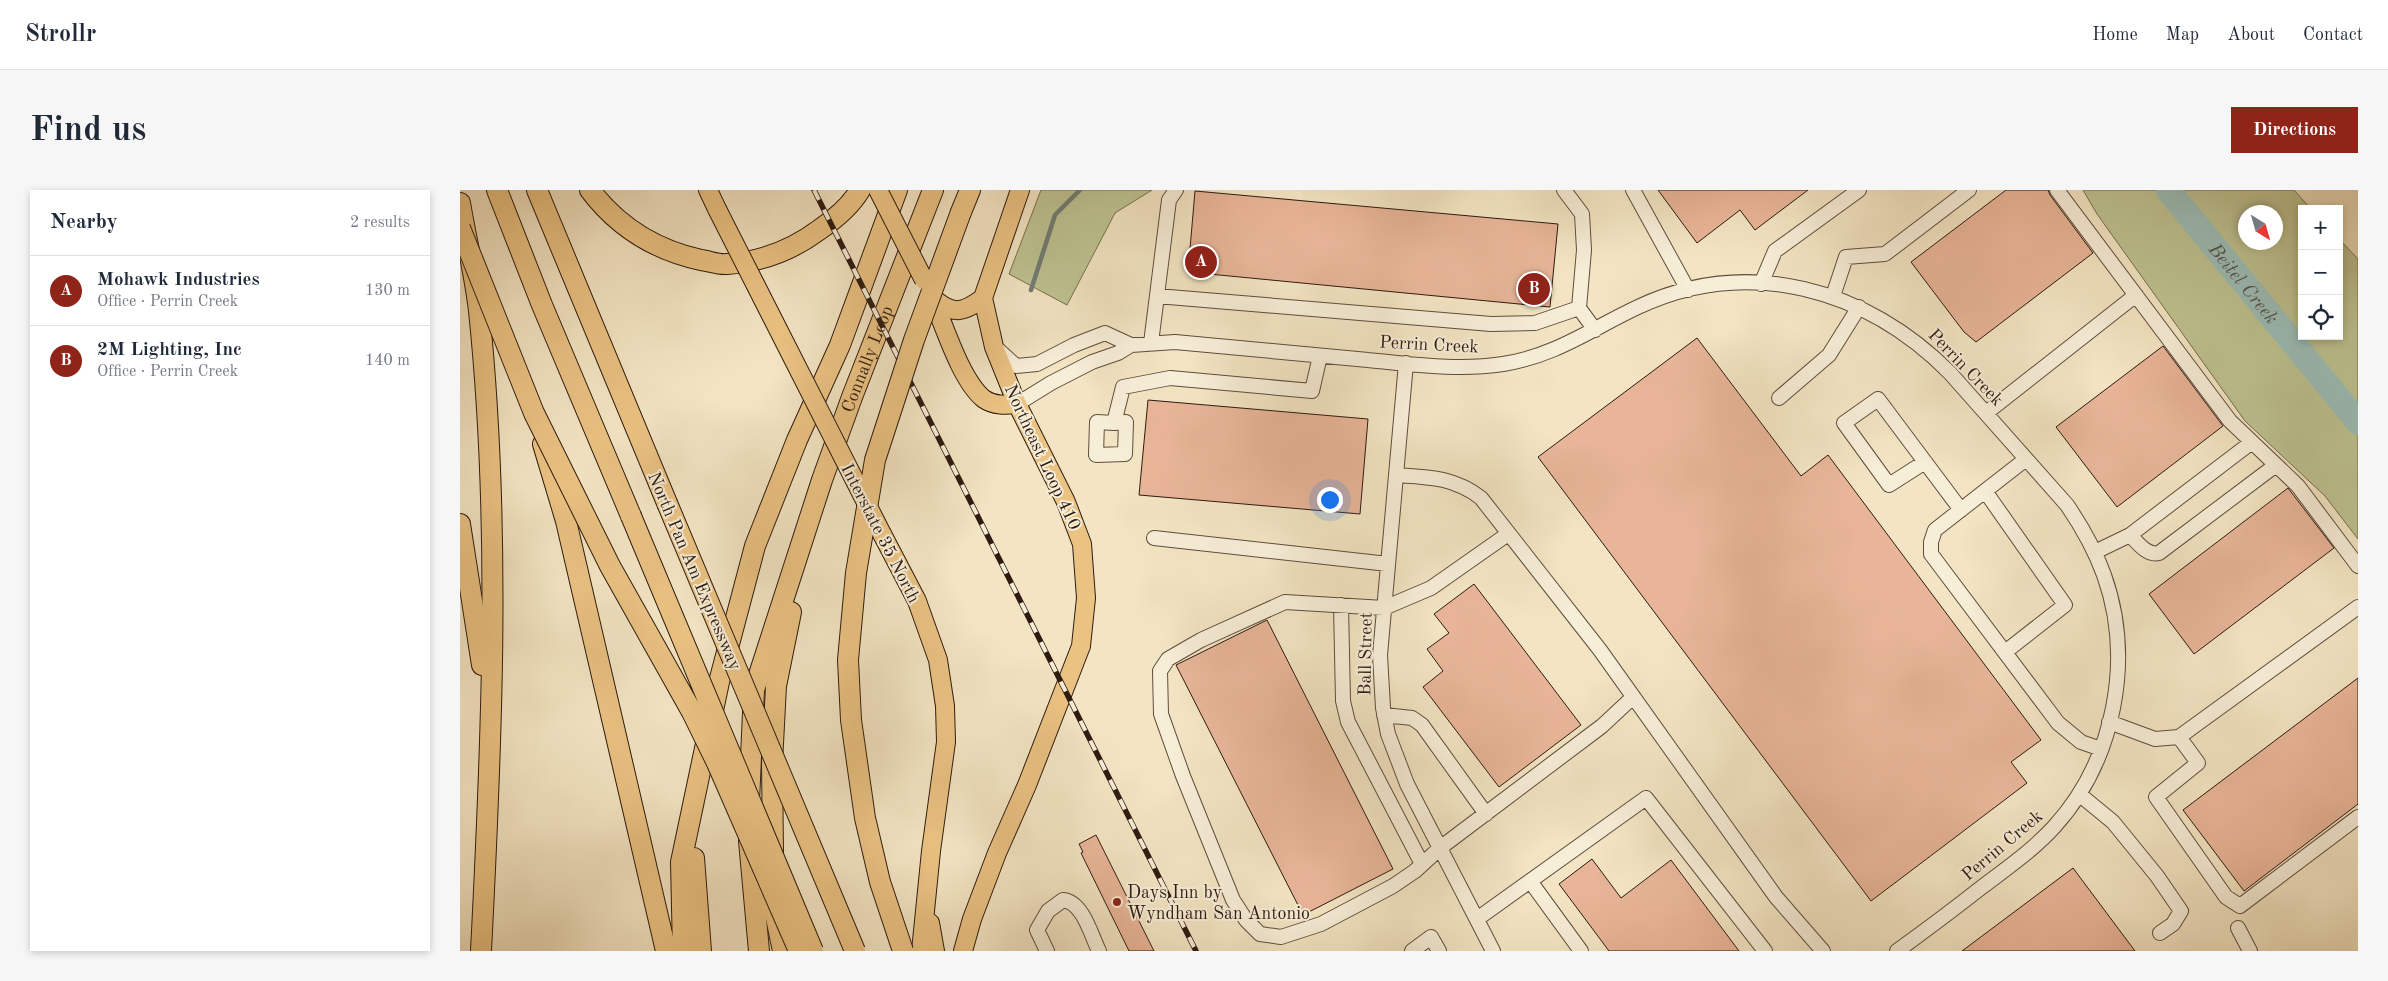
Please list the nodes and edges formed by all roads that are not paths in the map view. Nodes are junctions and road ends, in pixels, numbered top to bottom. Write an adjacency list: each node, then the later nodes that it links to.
1 (497, 190): 84 (highway, bridge)
2 (537, 190): 85 (highway, North Pan Am Expressway, bridge)
3 (590, 190): 5 (highway)
4 (708, 190): 73 (main road, Interstate 35 North, bridge)
5 (860, 190)
6 (878, 190): 25 (main road, bridge)
7 (897, 190): 66 (highway)
8 (933, 190): 35 (highway, Connally Loop)
9 (943, 190): 35 (highway)
10 (969, 190): 86 (highway, bridge)
11 (1020, 190): 26 (main road)
12 (1176, 190): 23 (street)
13 (1564, 190): 28 (street)
14 (1634, 190): 21 (street)
15 (1859, 190): 20 (street)
16 (1969, 190): 24 (street)
17 (2057, 190): 22 (street)
18 (460, 203): 62 (highway)
19 (460, 228): 38 (highway, bridge)
20 (1760, 284): 21 (street, Perrin Creek); 24 (street, Perrin Creek)
21 (1688, 290): 29 (street, Perrin Creek)
22 (2136, 295): 39 (street); 41 (street)
23 (1157, 296): 28 (street); 30 (street)
24 (1832, 296): 27 (street, Perrin Creek)
25 (932, 297): 26 (main road); 37 (main road)
26 (983, 298): 32 (main road, Northeast Loop 410)
27 (1859, 307): 36 (street); 39 (street, Perrin Creek)
28 (1579, 308): 29 (street)
29 (1595, 330): 34 (street, Perrin Creek)
30 (1151, 342): 31 (street, Perrin Creek); 33 (street, Perrin Creek)
31 (1130, 345): 32 (street); 37 (street, Perrin Creek)
32 (994, 347): 37 (main road, Northeast Loop 410)
33 (1320, 356): 34 (street, Perrin Creek); 40 (street)
34 (1406, 363): 45 (street, Ball Street)
35 (852, 397): 49 (highway, Connally Loop)
36 (1779, 398)
37 (1017, 404): 89 (main road, Northeast Loop 410)
38 (534, 413): 78 (highway, bridge); 83 (highway, bridge)
39 (1986, 413): 42 (street, Perrin Creek)
40 (1114, 423)
41 (2252, 442): 44 (street); 51 (street)
42 (2026, 459): 46 (street); 53 (street, Perrin Creek)
43 (1925, 462): 43 (street); 47 (street)
44 (2276, 465): 51 (street); 55 (street)
45 (1396, 474): 50 (street); 54 (street, Ball Street)
46 (1985, 491): 47 (street); 59 (street)
47 (1961, 510): 59 (street)
48 (460, 524): 62 (highway)
49 (807, 529): 81 (highway); 82 (highway)
50 (1508, 534): 58 (street); 60 (street)
51 (2130, 535): 53 (street)
52 (1154, 538): 54 (street)
53 (2095, 552): 63 (street, Perrin Creek)
54 (1388, 564): 58 (street, Ball Street)
55 (2358, 566)
56 (1341, 606): 58 (street); 71 (street); 71 (street)
57 (2358, 607): 64 (street)
58 (1384, 608): 61 (street, Ball Street)
59 (2004, 652): 65 (street)
60 (1632, 698): 68 (street); 97 (street)
61 (1384, 715): 68 (street); 70 (street, Ball Street)
62 (490, 717): 77 (highway)
63 (2109, 722): 64 (street); 65 (street, Perrin Creek)
64 (2179, 737): 69 (street)
65 (2101, 748): 67 (street, Perrin Creek)
66 (699, 777): 79 (highway); 80 (highway)
67 (2078, 794): 76 (street); 98 (street, Perrin Creek)
68 (1486, 814): 70 (street)
69 (2358, 817)
70 (1440, 848): 71 (street); 74 (street, Ball Street)
71 (1422, 864)
72 (1530, 882): 74 (street); 95 (street); 96 (street)
73 (927, 903): 87 (main road, Interstate 35 North); 88 (main road, Interstate 35 North)
74 (1477, 919): 94 (street, Ball Street)
75 (2238, 928): 99 (street)
76 (2160, 933)
77 (480, 951)
78 (666, 951)
79 (684, 951)
80 (701, 951)
81 (759, 951)
82 (783, 951)
83 (799, 951)
84 (813, 951)
85 (855, 951)
86 (903, 951)
87 (921, 951)
88 (935, 951)
89 (963, 951)
90 (1047, 951): 91 (street)
91 (1098, 951)
92 (1412, 951): 93 (street)
93 (1438, 951)
94 (1493, 951)
95 (1581, 951)
96 (1765, 951)
97 (1823, 951)
98 (1897, 951)
99 (2250, 951)

